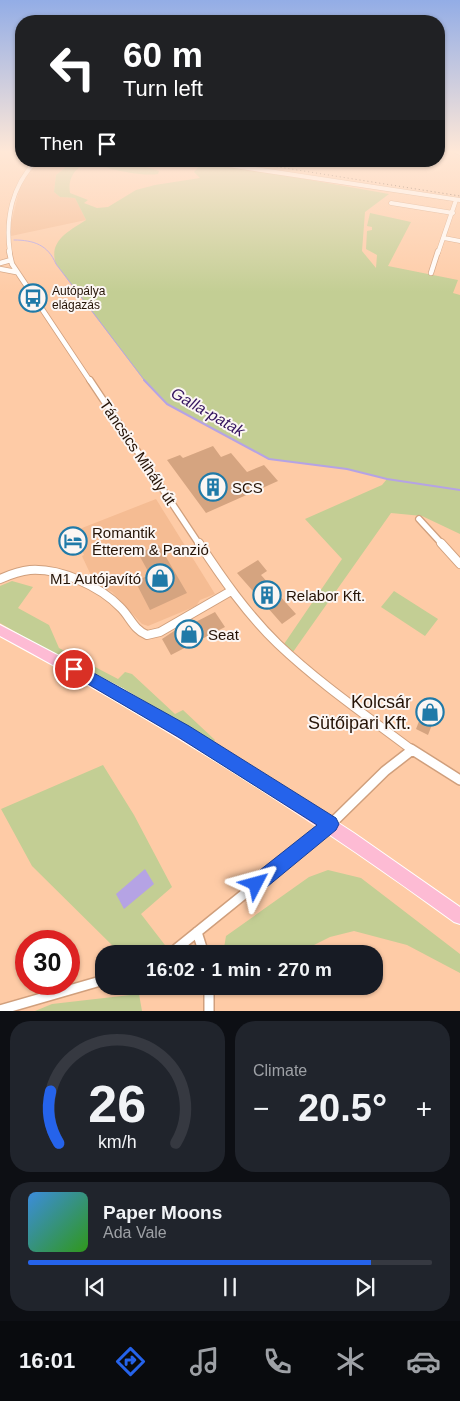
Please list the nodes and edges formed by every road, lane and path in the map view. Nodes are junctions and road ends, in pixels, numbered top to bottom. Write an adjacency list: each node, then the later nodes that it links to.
1 (15, 198): 7 (street, Táncsics Mihály út)
2 (458, 200): 4 (street)
3 (391, 202): 4 (street)
4 (453, 213): 5 (street)
5 (444, 238): 6 (street); 10 (street)
6 (460, 241)
7 (11, 262): 8 (street); 9 (street, Táncsics Mihály út)
8 (0, 266): 9 (street)
9 (16, 272): 14 (street, Táncsics Mihály út)
10 (431, 272)
11 (419, 519): 12 (street)
12 (460, 564)
13 (0, 579): 14 (street)
14 (232, 591): 16 (street, Táncsics Mihály út)
15 (0, 630): 18 (main road)
16 (412, 750): 17 (street, Táncsics Mihály út); 18 (street)
17 (460, 780)
18 (330, 824): 19 (main road); 20 (street)
19 (460, 916)
20 (198, 932): 21 (street); 22 (street)
21 (183, 945)
22 (202, 945)
23 (95, 983): 25 (street)
24 (209, 995): 26 (street)
25 (0, 1010)
26 (209, 1011)

